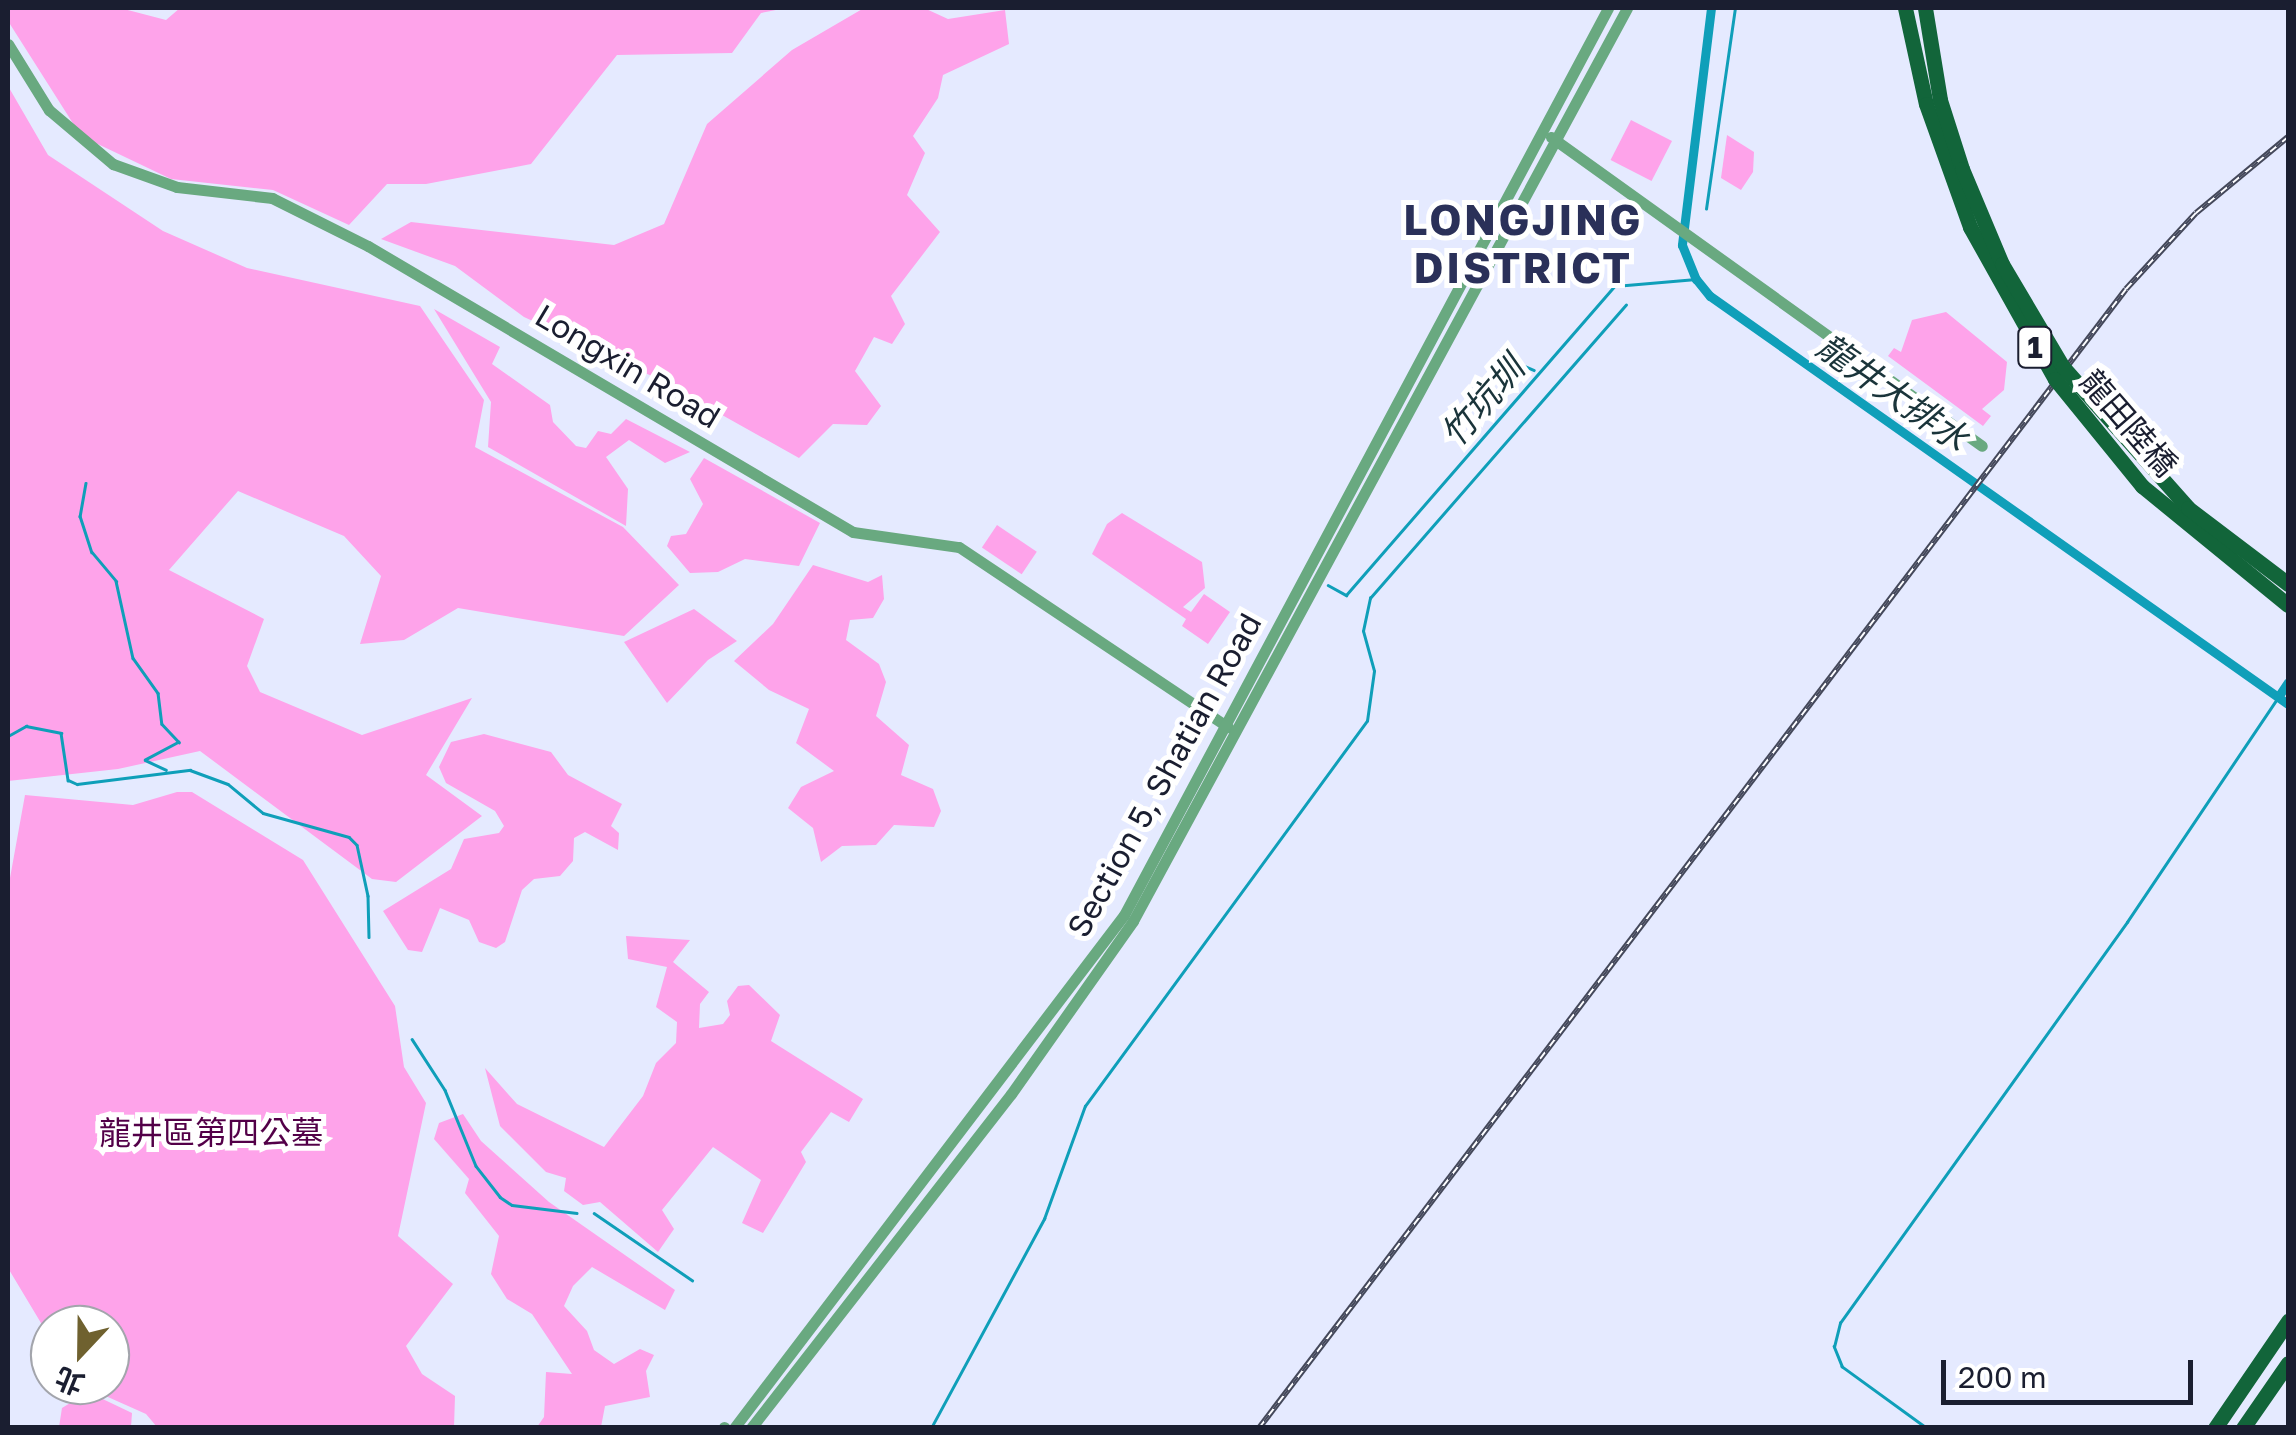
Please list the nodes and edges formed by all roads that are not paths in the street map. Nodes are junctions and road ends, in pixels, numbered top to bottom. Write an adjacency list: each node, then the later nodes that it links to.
1 (1608, 8): 6 (street, Section 5, Shatian Road)
2 (1627, 8): 7 (street, Section 5, Shatian Road)
3 (1905, 8): 12 (main road, 龍田陸橋 / 1, bridge)
4 (1924, 8): 11 (main road, 龍田陸橋 / 1, bridge)
5 (8, 44): 13 (street, Longxin Road)
6 (1544, 133): 7 (street); 8 (street, Section 5, Shatian Road)
7 (1557, 140): 9 (street, Section 5, Shatian Road); 10 (street)
8 (1472, 264): 9 (street); 13 (street, Section 5, Shatian Road)
9 (1486, 271): 14 (street, Section 5, Shatian Road)
10 (1982, 446)
11 (2288, 584)
12 (2288, 605)
13 (1225, 723): 14 (street, Longxin Road); 15 (street, Section 5, Shatian Road)
14 (1234, 734): 15 (street, Section 5, Shatian Road)
15 (1125, 923): 16 (street, Section 5, Shatian Road); 17 (street, Section 5, Shatian Road)
16 (994, 1089): 17 (street); 18 (street, Section 5, Shatian Road)
17 (1007, 1100): 19 (street, Section 5, Shatian Road)
18 (879, 1238): 19 (street); 20 (street, Section 5, Shatian Road); 20 (street)
19 (859, 1286): 24 (street)
20 (832, 1302): 23 (street, Section 5, Shatian Road)
21 (2288, 1320): 26 (main road)
22 (2288, 1363): 27 (main road)
23 (779, 1368): 24 (street); 25 (street, Section 5, Shatian Road)
24 (752, 1426)
25 (734, 1428)
26 (2215, 1428)
27 (2243, 1428)

